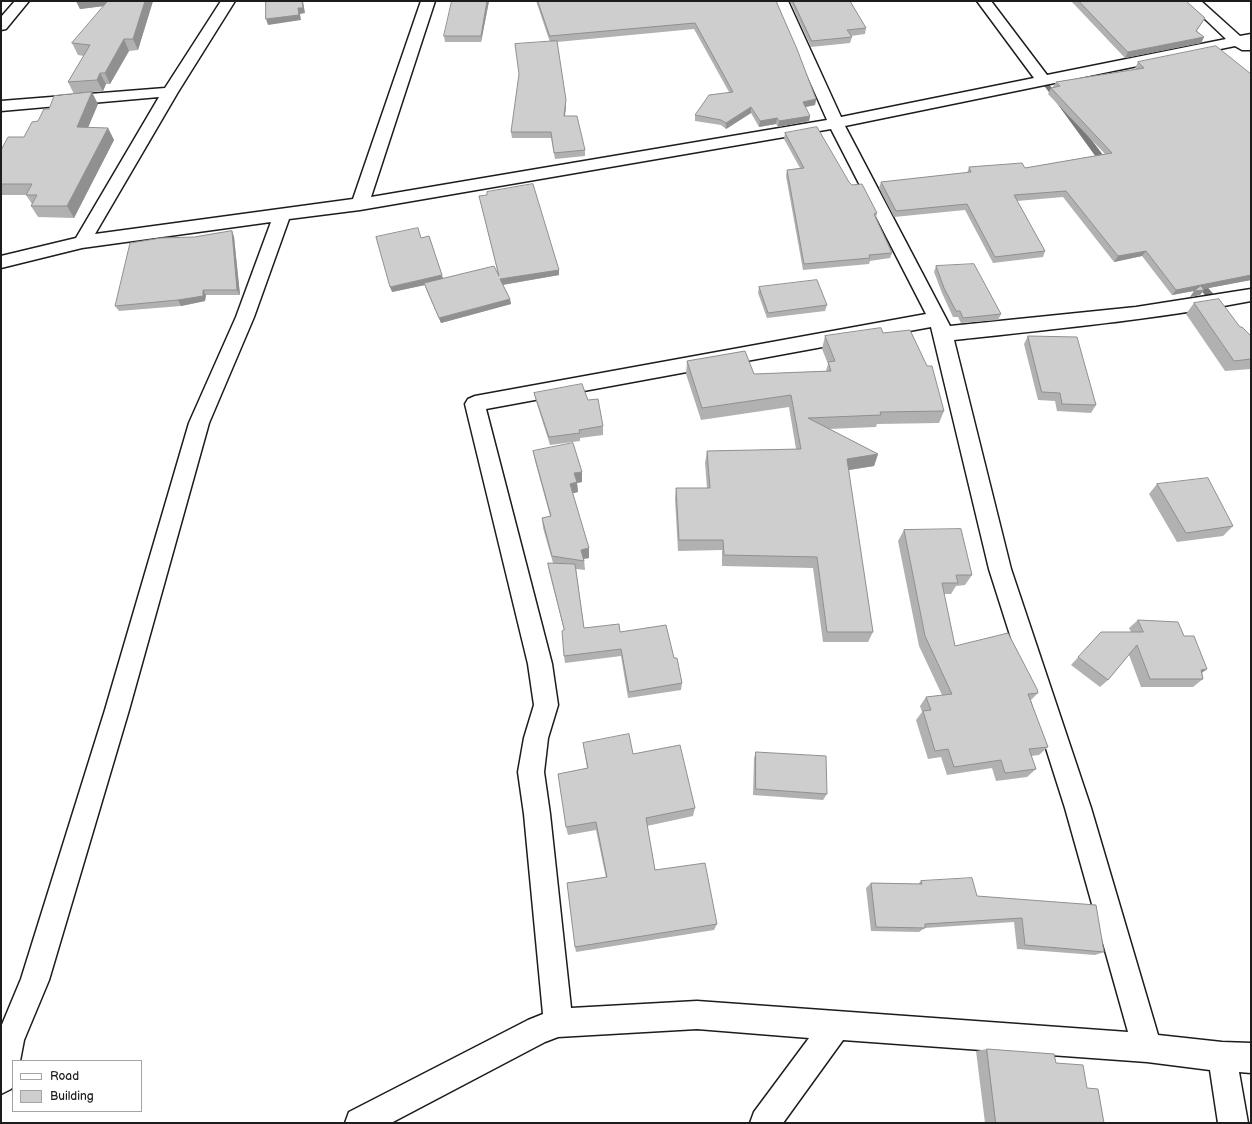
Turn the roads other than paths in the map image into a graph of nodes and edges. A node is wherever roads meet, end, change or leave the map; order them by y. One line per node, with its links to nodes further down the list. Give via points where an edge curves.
1 (22, 1): 7 (street)
2 (228, 1): 10 (street)
3 (428, 1): 13 (street)
4 (781, 1): 12 (street)
5 (984, 1): 9 (street)
6 (1193, 1): 8 (street)
7 (1, 26)
8 (1246, 43): 9 (street)
9 (1042, 80): 12 (street)
10 (170, 92): 11 (street); 15 (street)
11 (1, 106)
12 (836, 123): 13 (street); 18 (street)
13 (360, 204): 14 (street)
14 (282, 214): 15 (street); 24 (street, via 244,317 199,423 112,725 35,980 10,1040)
15 (82, 242): 16 (street)
16 (1, 262)
17 (1251, 295): 18 (street, via 1087,319)
18 (941, 327): 19 (street, via 475,404 540,664 546,705 536,738 531,772); 21 (street, via 1000,569 1078,808)
19 (558, 1023): 20 (street, via 697,1015); 25 (street, via 538,1030)
20 (836, 1025): 21 (street); 26 (street)
21 (1147, 1048): 22 (street)
22 (1222, 1057): 23 (street); 27 (street)
23 (1251, 1058)
24 (1, 1079)
25 (360, 1123)
26 (765, 1123)
27 (1233, 1123)

